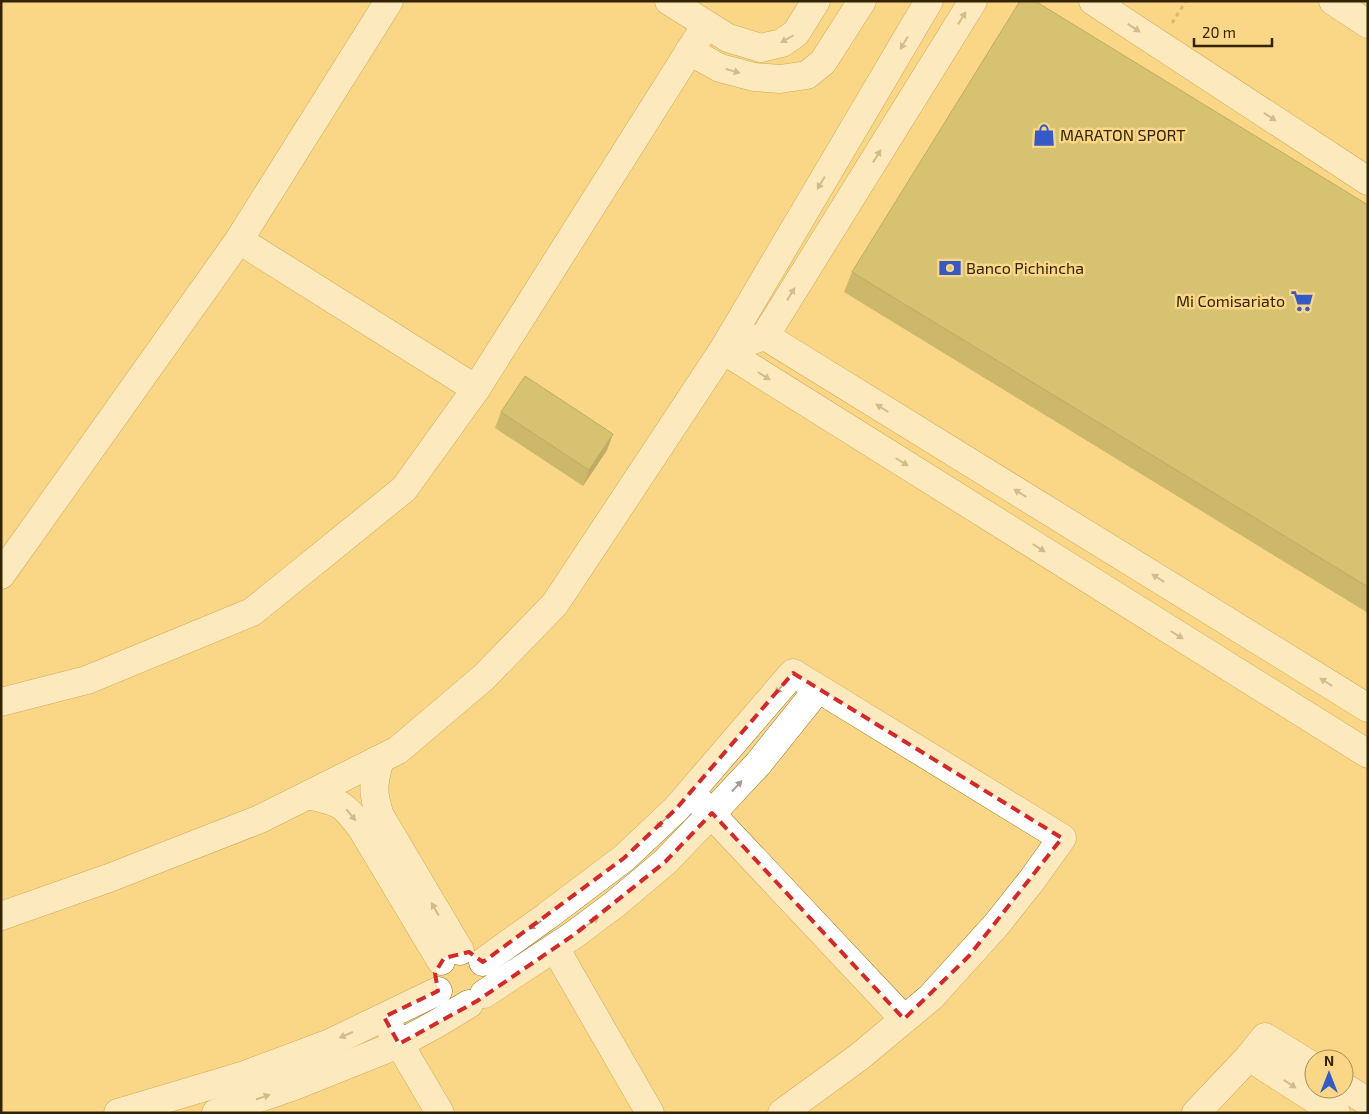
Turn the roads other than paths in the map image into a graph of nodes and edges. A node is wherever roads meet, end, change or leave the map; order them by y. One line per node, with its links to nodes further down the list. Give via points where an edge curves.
1 (389, 1): 13 (street)
2 (669, 1): 10 (street)
3 (816, 1): 10 (street, one-way to 10, via 796,33 782,42 762,48 728,38)
4 (862, 1): 11 (street, one-way to 4, via 720,68 754,77 780,80 807,75 823,62)
5 (929, 1): 15 (street, one-way to 15)
6 (973, 1): 14 (street, one-way to 6)
7 (1093, 1): 12 (street, one-way to 12)
8 (1333, 1): 9 (street)
9 (1368, 24)
10 (706, 25): 11 (street)
11 (689, 51): 16 (street)
12 (1368, 181)
13 (240, 240): 16 (street); 17 (street)
14 (765, 336): 15 (street); 18 (street, one-way to 14)
15 (723, 350): 21 (street, one-way to 21); 24 (street, via 555,604 484,677 398,750)
16 (476, 388): 20 (street, via 404,489 252,612 87,680)
17 (1, 575)
18 (1302, 668): 21 (street); 22 (street, one-way to 18)
19 (818, 688): 25 (street, one-way to 25, via 793,673); 27 (street, one-way to 19, via 758,764); 34 (street, via 1062,838 997,924 931,997)
20 (1, 702)
21 (1285, 703): 23 (street)
22 (1368, 708)
23 (1368, 754)
24 (380, 759): 26 (street); 30 (street, one-way to 24, via 380,816 374,799 374,779)
25 (691, 792): 27 (street); 30 (street, one-way to 30, via 624,858 547,916)
26 (308, 794): 28 (street, via 260,819); 30 (street, one-way to 30, via 339,803 350,812)
27 (712, 814): 29 (street, one-way to 27, via 658,868); 34 (street)
28 (1, 916)
29 (555, 948): 32 (street); 44 (street)
30 (462, 958): 31 (street, via 438,964 435,973); 32 (street, via 488,969 488,986)
31 (438, 991): 32 (street, via 443,998 460,1005); 33 (street)
32 (476, 999): 35 (street)
33 (384, 1017): 35 (street); 40 (street, one-way to 40, via 330,1043)
34 (904, 1020): 45 (street)
35 (399, 1044): 42 (street, one-way to 35); 43 (street)
36 (1257, 1047): 37 (street); 46 (street); 47 (street, one-way to 47)
37 (1304, 1063)
38 (1354, 1093): 39 (street)
39 (1368, 1102)
40 (176, 1105): 41 (street)
41 (118, 1113)
42 (216, 1113)
43 (440, 1113)
44 (650, 1113)
45 (782, 1113)
46 (1196, 1113)
47 (1336, 1113)

